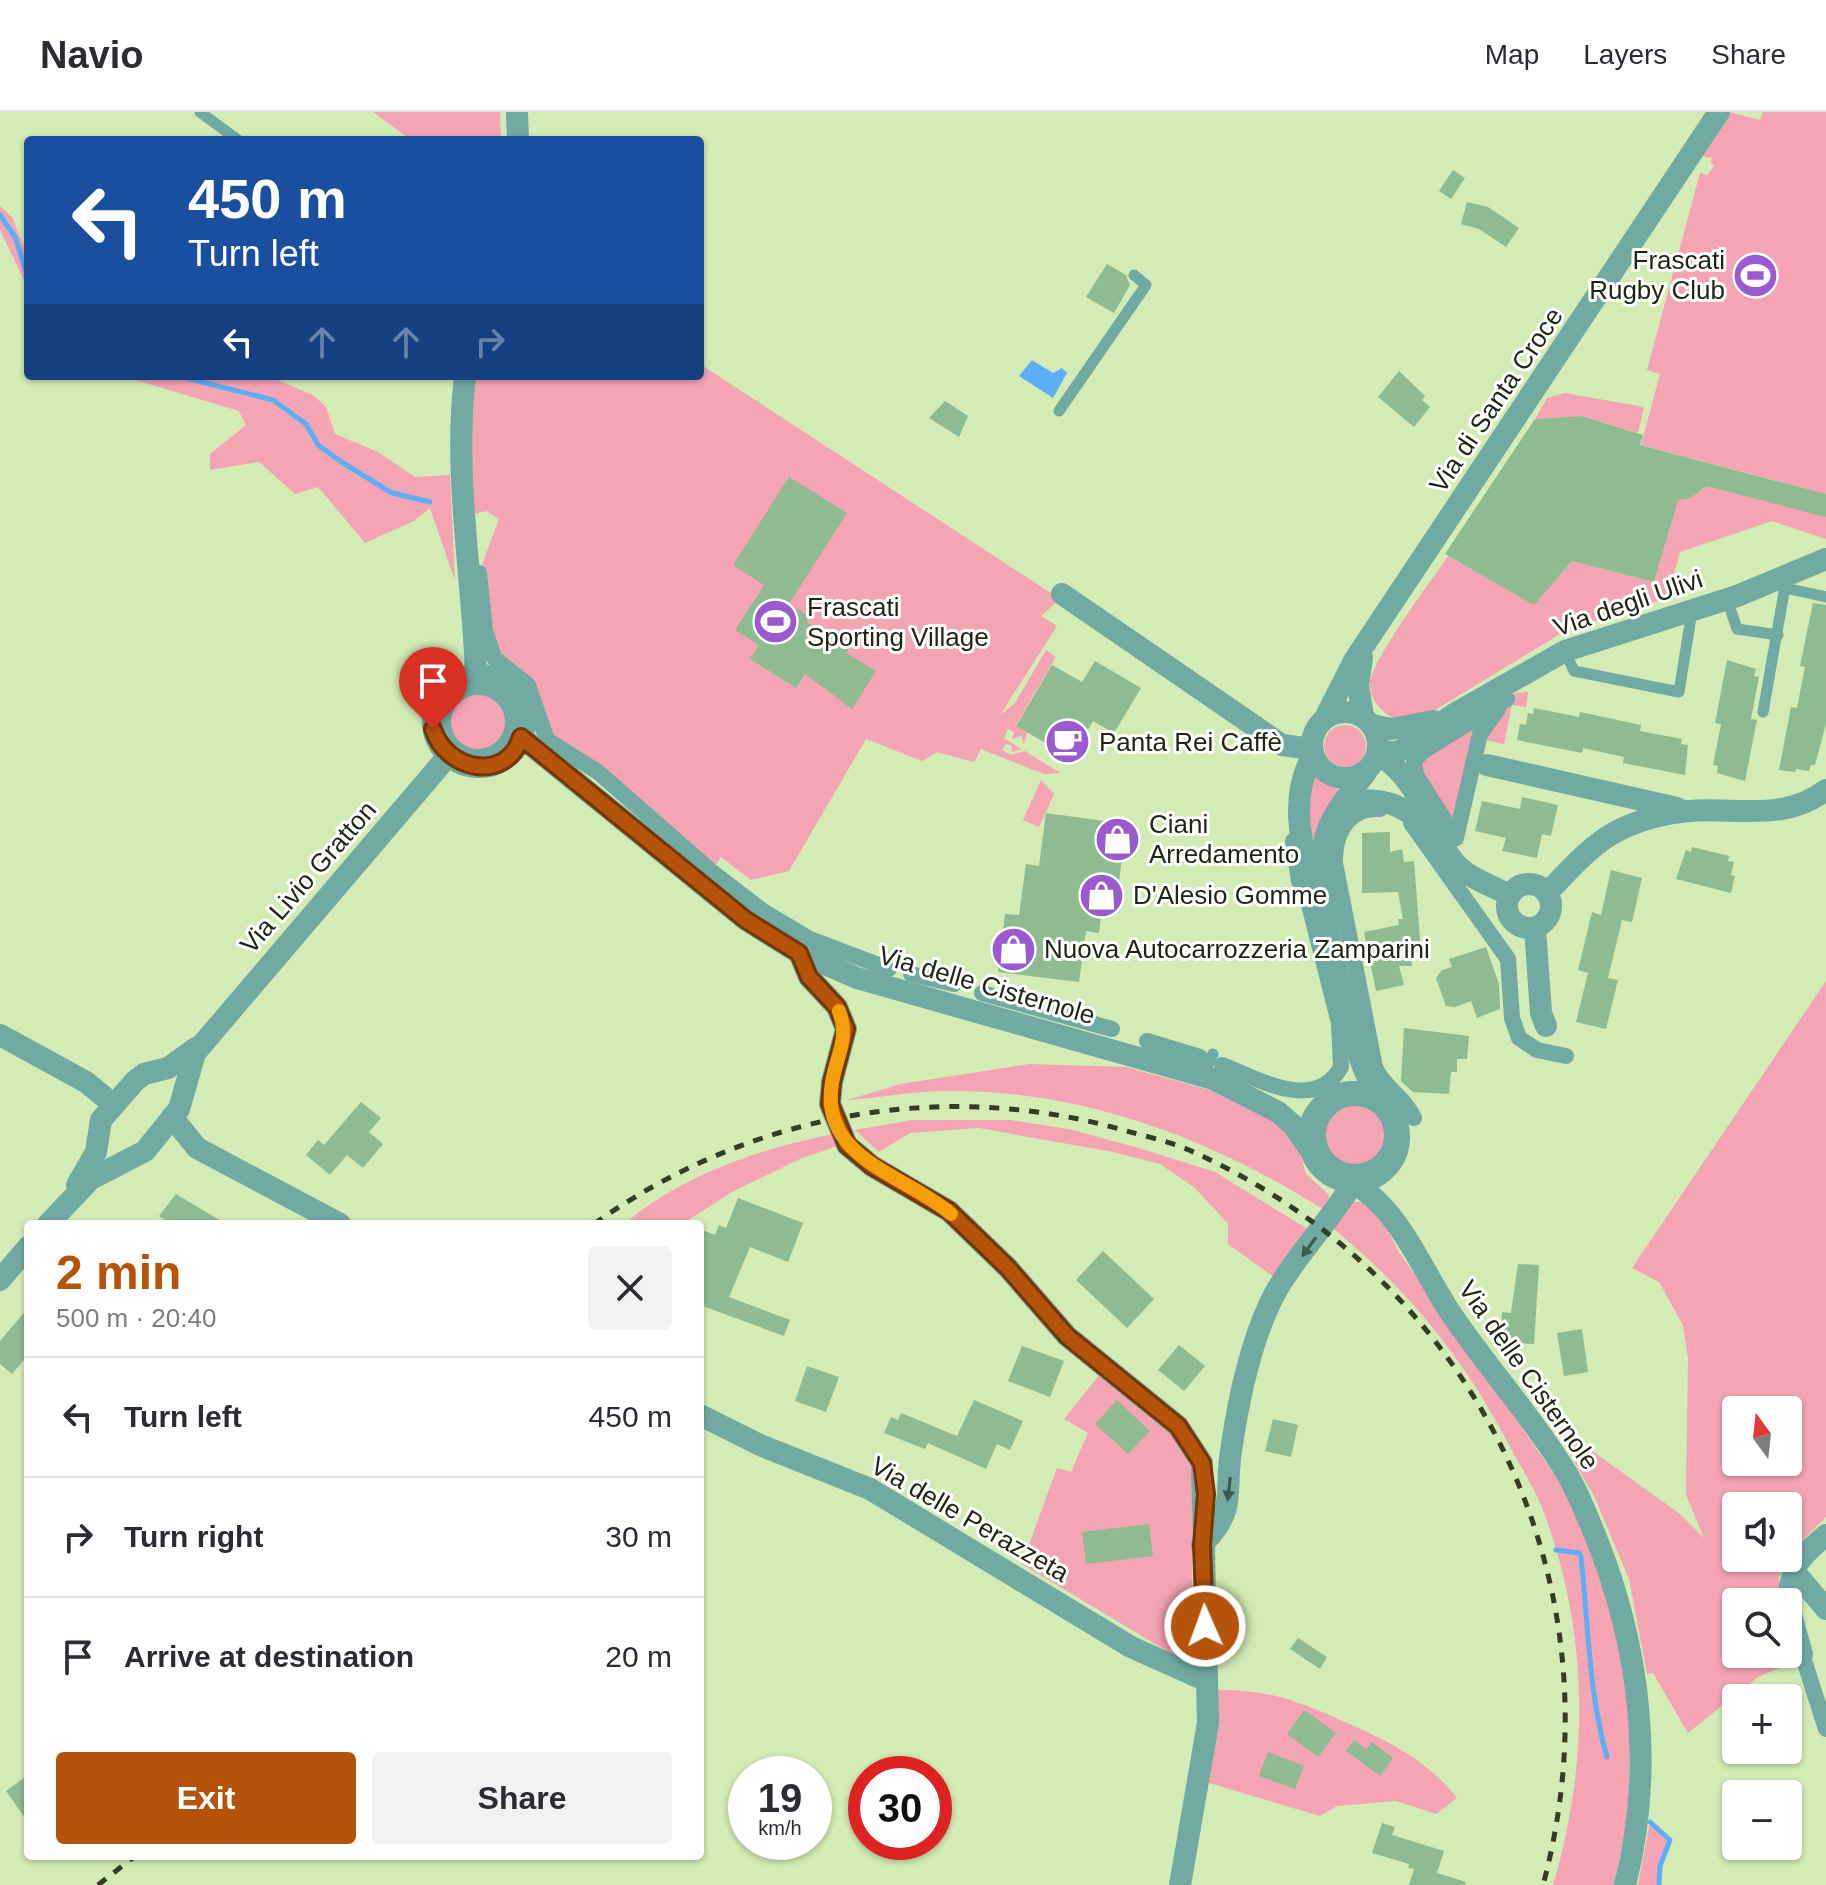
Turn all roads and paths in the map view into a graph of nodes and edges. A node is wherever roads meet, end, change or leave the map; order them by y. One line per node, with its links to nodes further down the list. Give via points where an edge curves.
1 (200, 112): 4 (lane)
2 (517, 112): 5 (street)
3 (1719, 112): 17 (street, Via di Santa Croce)
4 (233, 136)
5 (518, 136)
6 (1134, 275): 8 (lane, via 1146,285)
7 (465, 380): 19 (street, via 460,418 463,519)
8 (1059, 411)
9 (1826, 559): 11 (street, Via degli Ulivi)
10 (479, 573): 40 (street, via 494,658 528,685 547,740 598,772 771,916 810,939)
11 (1786, 582): 13 (lane); 14 (street, Via degli Ulivi); 16 (lane)
12 (1062, 594): 26 (street, via 1282,745)
13 (1826, 597)
14 (1727, 599): 15 (street, Via degli Ulivi); 16 (lane, via 1737,629)
15 (1692, 609): 18 (street, Via degli Ulivi); 18 (lane, via 1679,692 1574,671)
16 (1778, 635): 21 (lane)
17 (1371, 638): 23 (street); 24 (street, via 1359,675)
18 (1565, 651): 22 (street, Via degli Ulivi)
19 (476, 676): 25 (street, via 502,681 519,698 525,718); 27 (street, via 451,684 438,699 433,729)
20 (1507, 699): 20 (street, via 1414,761 1416,775 1456,838 1480,734)
21 (1763, 712)
22 (1454, 714): 24 (street, Via degli Ulivi, via 1422,726 1391,729); 28 (street, Via degli Ulivi, via 1398,752)
23 (1325, 718): 24 (street, via 1350,712); 26 (street, via 1316,728)
24 (1368, 721): 28 (street)
25 (517, 732): 25 (street, via 504,699 487,688 454,696 443,718 448,741 474,757 495,753); 27 (street, via 504,760 483,767); 39 (street, Via delle Cisternole, via 746,920)
26 (1312, 752): 28 (street, via 1318,765 1336,778 1346,779); 38 (street, via 1300,793 1303,850)
27 (448, 756): 48 (street, Via Livio Gratton)
28 (1374, 759): 32 (street); 34 (street, via 1398,766)
29 (1487, 765): 33 (street)
30 (1826, 791): 33 (street, via 1784,809)
31 (1289, 807): 51 (street, via 1299,881 1339,1023 1341,1067 1326,1083 1304,1092)
32 (1338, 809): 34 (street, via 1362,800 1388,802 1420,821); 38 (street, via 1324,842)
33 (1690, 811): 35 (street, via 1626,826 1595,844)
34 (1444, 846): 36 (street, via 1466,872)
35 (1547, 893): 36 (street, via 1532,884); 37 (street, via 1549,918)
36 (1510, 895): 37 (street, via 1511,920)
37 (1535, 928): 44 (street)
38 (1332, 937): 46 (street, Via delle Cisternole)
39 (799, 953): 51 (street, Via delle Cisternole, via 857,978); 72 (street, Via delle Cisternole, via 809,977 837,1007 846,1029 830,1104 847,1145 872,1166 949,1211 1067,1336 1178,1426 1202,1463)
40 (889, 969)
41 (911, 974): 42 (street)
42 (954, 984)
43 (982, 993): 45 (street)
44 (1546, 1026)
45 (1112, 1029)
46 (1353, 1032): 54 (street, via 1350,1067); 56 (street, Via delle Cisternole, via 1364,1069)
47 (0, 1035): 55 (street, via 86,1082)
48 (209, 1036): 52 (street, Via Livio Gratton, via 182,1061); 57 (street, Via Livio Gratton, via 195,1053)
49 (1147, 1041): 51 (street)
50 (1566, 1056): 58 (street, via 1537,1050 1519,1038 1512,1018 1508,959 1413,824 1388,810 1358,814 1338,835 1335,863 1375,1067 1404,1098)
51 (1209, 1063): 53 (street, Via delle Cisternole)
52 (144, 1074): 55 (street, Via Livio Gratton); 57 (street, via 170,1082 177,1092)
53 (1253, 1096): 54 (street, Via delle Cisternole, via 1295,1106); 62 (street, Via delle Cisternole, via 1293,1125)
54 (1330, 1099): 56 (street, Via delle Cisternole, via 1366,1093); 62 (street, via 1311,1121)
55 (113, 1106): 59 (street, via 106,1142 114,1150 128,1154); 64 (street, Via Livio Gratton)
56 (1389, 1109): 60 (street, Via delle Cisternole, via 1400,1140)
57 (176, 1113): 59 (street, Via Livio Gratton); 61 (street)
58 (1414, 1118)
59 (151, 1143): 61 (street); 64 (street, Via Livio Gratton)
60 (1394, 1145): 60 (street, via 1385,1114 1365,1100 1341,1102 1322,1118 1318,1130 1323,1154 1351,1172 1373,1167); 63 (street, via 1380,1175); 67 (street, Via delle Cisternole, via 1389,1184)
61 (197, 1148): 66 (street)
62 (1309, 1148): 63 (street, Via delle Cisternole, via 1332,1178)
63 (1353, 1183): 67 (street, Via delle Cisternole, via 1380,1204); 72 (street, one-way to 72, via 1271,1301 1252,1352 1222,1525)
64 (71, 1197): 65 (street, Via Livio Gratton)
65 (51, 1220)
66 (332, 1220)
67 (1399, 1232): 80 (street, Via delle Cisternole, via 1450,1312 1562,1465 1615,1587 1638,1697 1641,1788)
68 (24, 1252): 69 (street)
69 (0, 1280)
70 (704, 1417): 77 (street, Via delle Perazzeta, via 870,1489 1131,1647)
71 (1826, 1535): 73 (street)
72 (1202, 1545): 77 (street, Via delle Cisternole)
73 (1802, 1555)
74 (1795, 1572): 75 (street)
75 (1826, 1609)
76 (1802, 1654): 78 (street)
77 (1207, 1681): 79 (street, Via delle Cisternole, via 1202,1775)
78 (1826, 1729)
79 (1180, 1885)
80 (1625, 1885)

